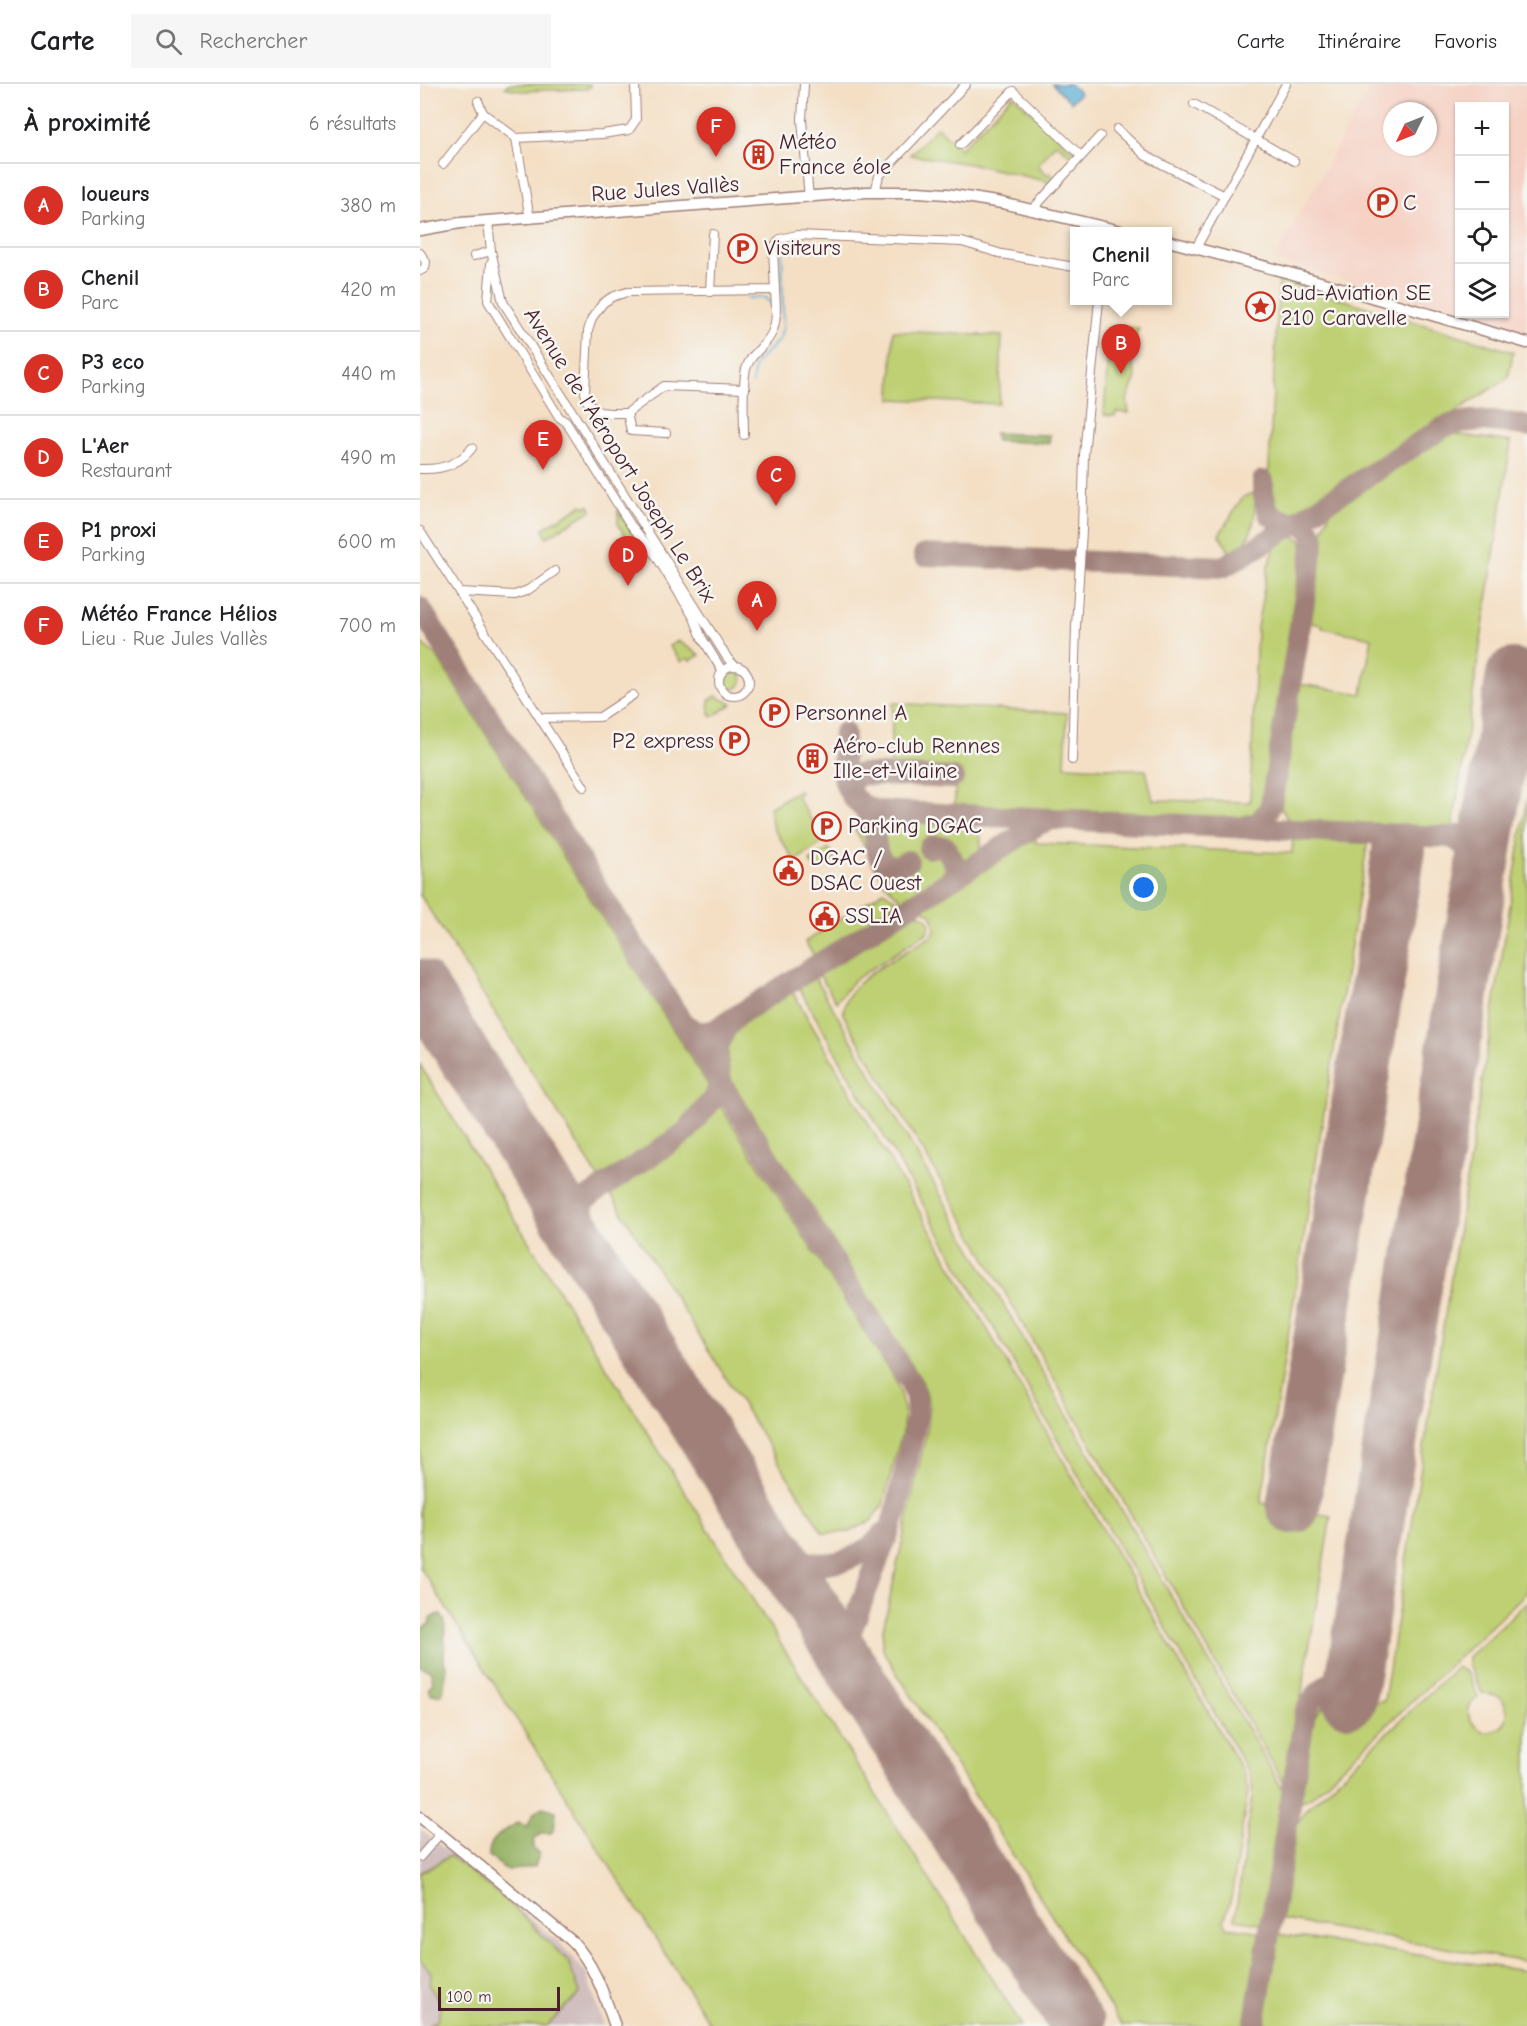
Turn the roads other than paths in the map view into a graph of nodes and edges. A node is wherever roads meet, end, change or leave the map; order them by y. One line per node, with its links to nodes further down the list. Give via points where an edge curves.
1 (635, 84): 10 (street, via 636,120 629,130)
2 (804, 84): 18 (street, via 802,120)
3 (966, 84): 16 (street, via 879,176)
4 (1286, 84): 11 (street)
5 (478, 100): 7 (street)
6 (1194, 104): 11 (street)
7 (483, 113): 10 (street); 15 (street)
8 (1117, 129): 17 (street, via 1146,156)
9 (1100, 136): 13 (street)
10 (516, 138): 20 (street)
11 (1256, 140): 14 (street); 17 (street)
12 (960, 145): 13 (street, via 1013,91)
13 (1081, 156): 19 (street)
14 (1294, 161)
15 (443, 164)
16 (875, 192): 18 (street, Rue Jules Vallès); 19 (street, Rue Jules Vallès, via 947,194)
17 (1224, 196): 26 (street)
18 (809, 198): 20 (street, Rue Jules Vallès)
19 (1032, 210): 22 (street, Rue Jules Vallès)
20 (530, 219): 21 (street, Rue Jules Vallès)
21 (488, 221): 23 (street, Rue Jules Vallès); 27 (street, Avenue de l'Aéroport Joseph Le Brix)
22 (1107, 227)
23 (420, 230)
24 (713, 234): 35 (street)
25 (1172, 242): 26 (street)
26 (1196, 248): 37 (street)
27 (491, 251): 29 (street); 32 (street, Avenue de l'Aéroport Joseph Le Brix); 33 (street, Avenue de l'Aéroport Joseph Le Brix)
28 (420, 253): 31 (street, via 430,262)
29 (474, 255)
30 (1070, 266): 34 (street, via 962,242 798,235 780,239 773,249)
31 (420, 271)
32 (489, 290): 33 (street, Avenue de l'Aéroport Joseph Le Brix); 48 (street, Avenue de l'Aéroport Joseph Le Brix, via 488,301 509,337 630,524 656,556)
33 (500, 290): 47 (street, Avenue de l'Aéroport Joseph Le Brix, via 503,302 537,358)
34 (776, 290): 35 (street); 38 (street, via 774,330 750,359)
35 (710, 292): 39 (street, via 627,292 603,303 592,318 588,331 587,401 600,412)
36 (1098, 305): 51 (street, via 1084,455)
37 (1527, 343)
38 (745, 389): 39 (street, via 664,386); 41 (street)
39 (627, 413): 40 (street, via 630,431)
40 (666, 433)
41 (744, 435)
42 (472, 448): 43 (street, via 444,468)
43 (420, 469)
44 (420, 531): 46 (street)
45 (555, 571): 46 (street, via 515,595)
46 (460, 592): 50 (street)
47 (735, 666): 48 (street); 48 (street, Avenue de l'Aéroport Joseph Le Brix, via 745,670 748,677 748,687 740,694 723,690)
48 (723, 672)
49 (633, 695): 50 (street, via 600,717)
50 (540, 718): 52 (street)
51 (1072, 760)
52 (584, 787)
53 (420, 1817): 54 (street)
54 (440, 1834): 55 (street); 56 (street, via 582,1952 598,1979)
55 (420, 1857)
56 (615, 2026)

